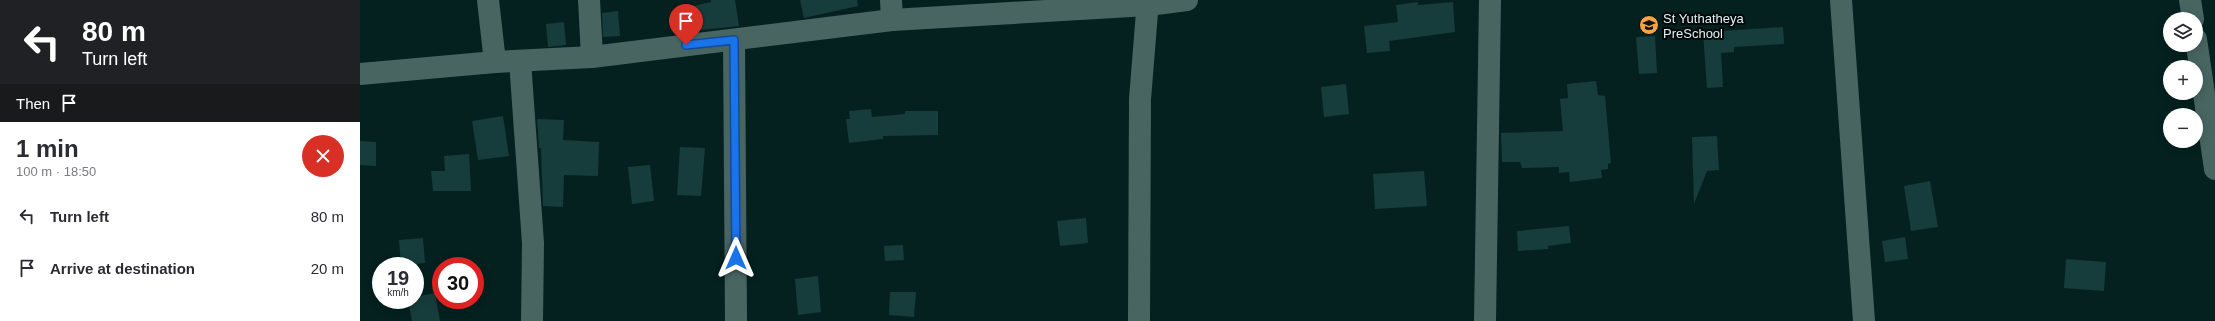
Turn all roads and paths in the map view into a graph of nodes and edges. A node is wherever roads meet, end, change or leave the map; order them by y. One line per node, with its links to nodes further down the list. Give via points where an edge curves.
1 (488, 0): 14 (street)
2 (589, 0): 12 (street)
3 (1187, 0): 7 (street)
4 (1490, 0): 20 (street)
5 (1841, 0): 21 (street)
6 (2190, 0): 9 (street)
7 (1148, 3): 8 (street); 19 (street, via 1140,99)
8 (892, 10): 10 (street)
9 (2192, 12)
10 (734, 40): 12 (street); 18 (street)
11 (2198, 52): 16 (street)
12 (592, 57): 13 (street)
13 (520, 60): 14 (street); 17 (street, via 533,242)
14 (495, 62): 15 (street)
15 (360, 74)
16 (2215, 169)
17 (532, 321)
18 (736, 321)
19 (1139, 321)
20 (1484, 321)
21 (1864, 321)

